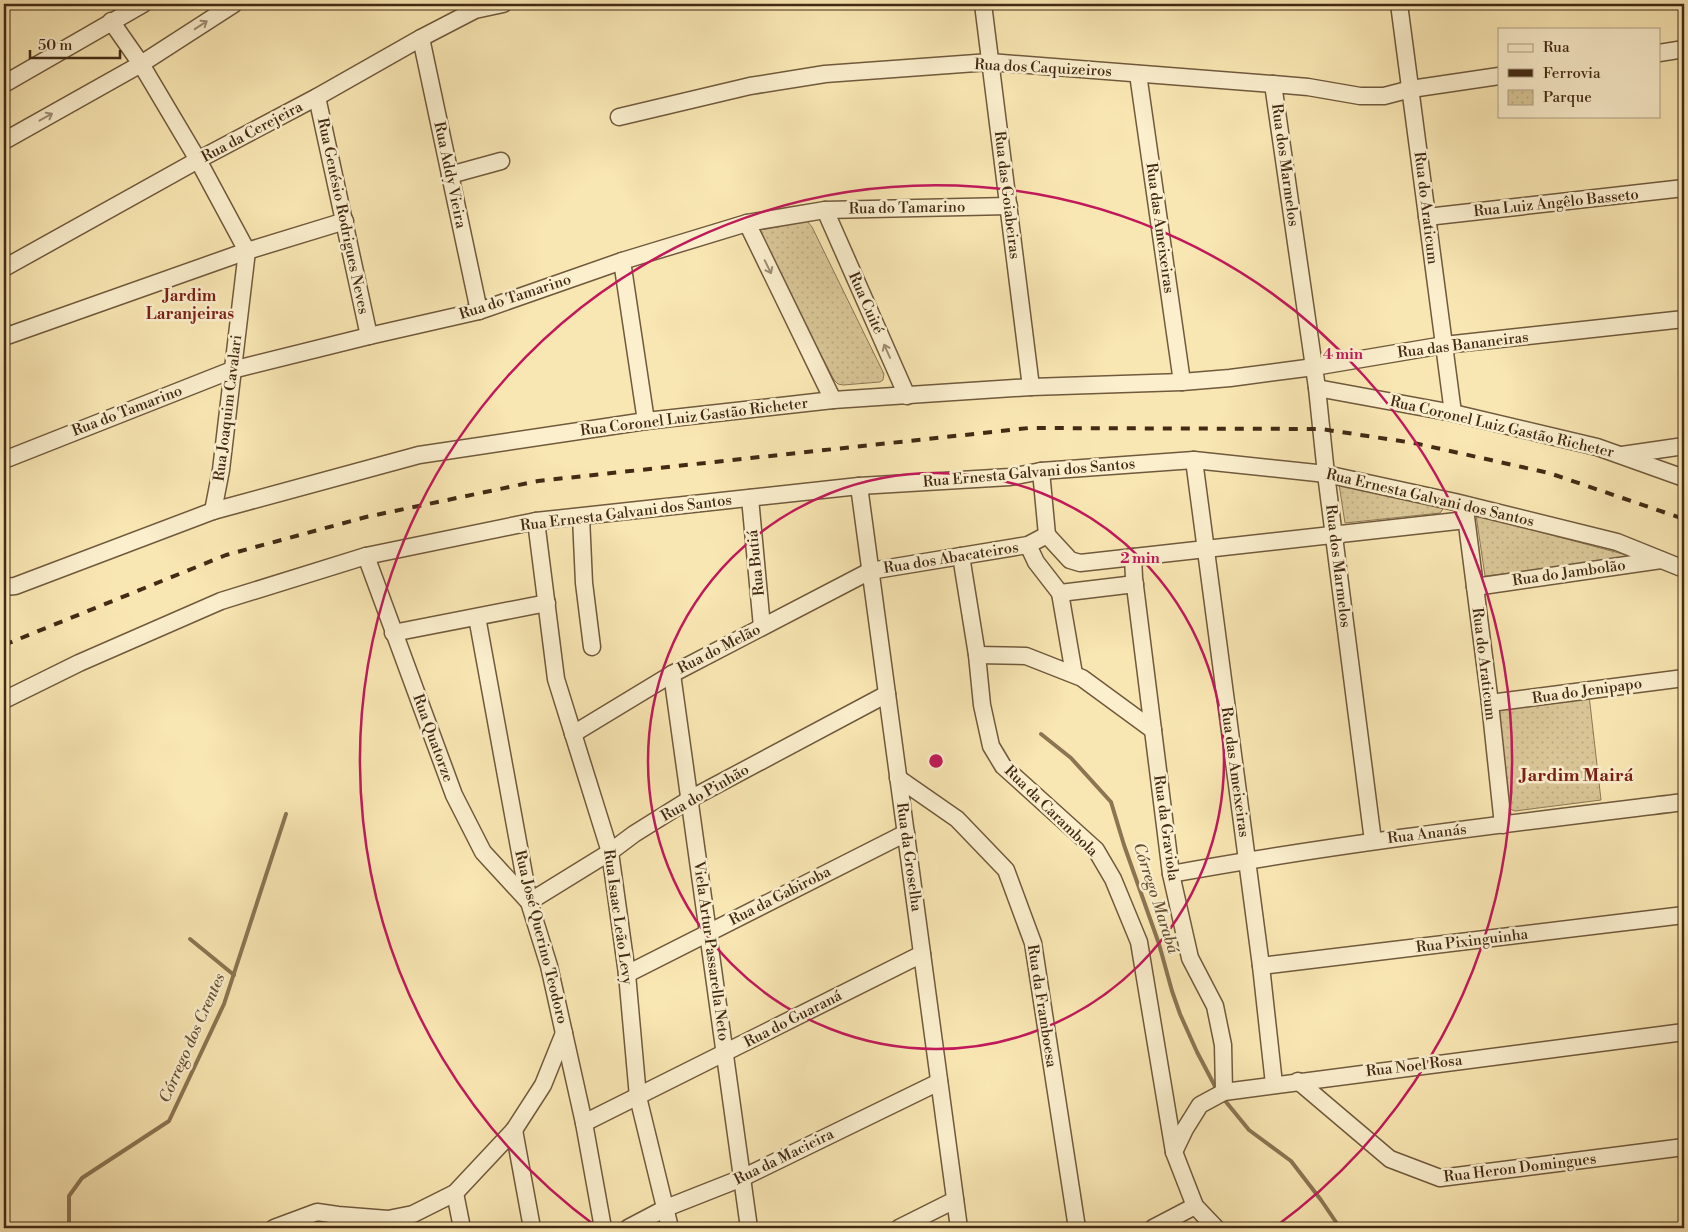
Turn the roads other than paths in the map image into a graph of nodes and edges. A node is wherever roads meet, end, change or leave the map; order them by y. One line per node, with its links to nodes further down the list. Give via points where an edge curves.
1 (143, 4): 6 (street)
2 (234, 4): 11 (street, one-way to 2)
3 (503, 4): 7 (street, Rua da Cerejeira, via 475,10)
4 (983, 4): 10 (street, Rua das Goiabeiras)
5 (1399, 4): 16 (street, Rua do Araticum)
6 (111, 21): 11 (street); 14 (street)
7 (421, 38): 17 (street, Rua da Cerejeira); 22 (street, Rua Addy Vieira)
8 (1684, 49): 9 (street)
9 (1660, 53)
10 (990, 62): 12 (street, Rua dos Caquizeiros); 18 (street, Rua dos Caquizeiros, via 825,74 750,86); 24 (street, Rua das Goiabeiras)
11 (140, 64): 19 (street, one-way to 11); 20 (street)
12 (1138, 74): 15 (street, Rua dos Caquizeiros); 39 (street, Rua das Ameixeiras)
13 (1498, 76): 16 (street, Rua dos Caquizeiros)
14 (4, 84)
15 (1274, 84): 16 (street, Rua dos Caquizeiros, via 1360,96 1384,96); 37 (street, Rua dos Marmelos)
16 (1411, 89): 26 (street, Rua do Araticum)
17 (317, 97): 20 (street, Rua da Cerejeira); 27 (street, Rua Genésio Rodrigues Neves)
18 (618, 117)
19 (4, 141)
20 (198, 160): 29 (street); 31 (street, Rua da Cerejeira)
21 (501, 161): 22 (street)
22 (450, 175): 32 (street, Rua Addy Vieira)
23 (1684, 188): 26 (street, Rua Luiz Angêlo Basseto)
24 (1009, 206): 25 (street, Rua do Tamarino); 40 (street, Rua das Goiabeiras)
25 (825, 210): 28 (street, Rua do Tamarino); 42 (street, Rua Cuité, one-way to 25)
26 (1427, 217): 36 (street, Rua do Araticum)
27 (345, 221): 29 (street); 35 (street, Rua Genésio Rodrigues Neves)
28 (747, 223): 30 (street, Rua do Tamarino); 43 (street, one-way to 43)
29 (247, 251): 34 (street); 38 (street, Rua Joaquim Cavalari)
30 (622, 261): 32 (street, Rua do Tamarino); 45 (street)
31 (4, 268)
32 (479, 311): 35 (street, Rua do Tamarino)
33 (1684, 319): 36 (street, Rua das Bananeiras)
34 (4, 336)
35 (369, 336): 38 (street, Rua do Tamarino)
36 (1444, 346): 37 (street, Rua das Bananeiras); 44 (street, Rua do Araticum)
37 (1314, 367): 39 (street, Rua das Bananeiras); 41 (street, Rua dos Marmelos)
38 (232, 370): 48 (street, Rua do Tamarino); 55 (street, Rua Joaquim Cavalari)
39 (1182, 382): 40 (street, Rua Coronel Luiz Gastão Richeter)
40 (1031, 387): 42 (street, Rua Coronel Luiz Gastão Richeter)
41 (1317, 388): 44 (street, Rua Coronel Luiz Gastão Richeter); 51 (street, Rua dos Marmelos)
42 (907, 396): 43 (street, Rua Coronel Luiz Gastão Richeter)
43 (833, 400): 45 (street, Rua Coronel Luiz Gastão Richeter)
44 (1453, 413): 47 (street, Rua Coronel Luiz Gastão Richeter)
45 (646, 421): 55 (street, Rua Coronel Luiz Gastão Richeter, via 419,455)
46 (1684, 446): 47 (street)
47 (1619, 455): 52 (street, Rua Coronel Luiz Gastão Richeter)
48 (4, 460)
49 (1194, 460): 50 (street, Rua Ernesta Galvani dos Santos); 51 (street, Rua Ernesta Galvani dos Santos); 62 (street, Rua das Ameixeiras)
50 (1041, 471): 53 (street, Rua Ernesta Galvani dos Santos, via 1010,477); 60 (street)
51 (1326, 474): 56 (street, Rua Ernesta Galvani dos Santos); 59 (street, Rua dos Marmelos)
52 (1684, 478)
53 (859, 486): 54 (street, Rua Ernesta Galvani dos Santos); 68 (street, Rua da Groselha)
54 (750, 498): 57 (street, Rua Ernesta Galvani dos Santos); 75 (street, Rua Butiá)
55 (213, 511): 71 (street, Rua Coronel Luiz Gastão Richeter, via 15,586)
56 (1465, 512): 59 (street); 66 (street, Rua Ernesta Galvani dos Santos, via 1617,542); 70 (street, Rua do Araticum)
57 (581, 517): 58 (street, Rua Ernesta Galvani dos Santos); 77 (street)
58 (536, 521): 63 (street, Rua Ernesta Galvani dos Santos); 73 (street, Rua Isaac Leão Levy)
59 (1334, 535): 62 (street); 92 (street, Rua dos Marmelos)
60 (1048, 536): 61 (street, Rua dos Abacateiros); 65 (street, via 1070,560 1080,563)
61 (1028, 545): 64 (street, Rua dos Abacateiros); 72 (street, via 1036,562)
62 (1205, 550): 65 (street); 94 (street, Rua das Ameixeiras)
63 (366, 556): 76 (street, Rua Quatorze); 83 (street, Rua Ernesta Galvani dos Santos, via 220,601)
64 (961, 556): 68 (street, Rua dos Abacateiros); 78 (street, Rua da Carambola)
65 (1133, 557): 69 (street, Rua da Graviola)
66 (1663, 560): 67 (street, Rua Ernesta Galvani dos Santos); 70 (street, Rua do Jambolão)
67 (1684, 569)
68 (870, 571): 75 (street, Rua do Melão); 82 (street, Rua da Groselha)
69 (1135, 584): 72 (street); 85 (street, Rua da Graviola)
70 (1475, 586): 84 (street, Rua do Araticum)
71 (4, 587)
72 (1060, 593): 80 (street)
73 (547, 603): 74 (street); 86 (street, Rua Isaac Leão Levy, via 556,679)
74 (477, 617): 76 (street); 96 (street, Rua José Querino Teodoro)
75 (762, 627): 79 (street, Rua do Melão)
76 (394, 634): 96 (street, Rua Quatorze, via 454,795 483,852)
77 (592, 647)
78 (977, 655): 80 (street, via 1026,656); 113 (street, Rua da Carambola, via 982,705 992,746 1003,766 1096,850 1113,879 1139,942)
79 (672, 674): 86 (street, Rua do Melão); 88 (street, Viela Artur Passarella Neto)
80 (1074, 674): 85 (street)
81 (1684, 678): 84 (street, Rua do Jenipapo)
82 (887, 694): 87 (street, Rua da Groselha); 88 (street, Rua do Pinhão)
83 (4, 700)
84 (1490, 704): 90 (street, Rua do Araticum)
85 (1153, 730): 95 (street, Rua da Graviola)
86 (573, 734): 93 (street, Rua Isaac Leão Levy)
87 (898, 778): 91 (street, Rua da Groselha); 130 (street, Rua da Framboesa, via 957,818 1006,870 1033,943)
88 (690, 799): 93 (street, Rua do Pinhão); 98 (street, Viela Artur Passarella Neto)
89 (1684, 802): 90 (street, Rua Ananás)
90 (1503, 825): 92 (street, Rua Ananás)
91 (906, 833): 98 (street, Rua da Gabiroba); 99 (street, Rua da Groselha)
92 (1373, 840): 94 (street, Rua Ananás)
93 (610, 852): 96 (street, Rua do Pinhão); 101 (street, Rua Isaac Leão Levy)
94 (1247, 860): 95 (street, Rua Ananás); 100 (street, Rua das Ameixeiras)
95 (1172, 874): 108 (street, Rua da Graviola, via 1190,958 1215,1006 1223,1045)
96 (529, 902): 103 (street, Rua José Querino Teodoro, via 549,966)
97 (1684, 915): 100 (street, Rua Pixinguinha)
98 (708, 932): 101 (street, Rua da Gabiroba); 104 (street, Viela Artur Passarella Neto)
99 (922, 954): 104 (street, Rua do Guaraná); 106 (street, Rua da Groselha)
100 (1260, 966): 107 (street, Rua das Ameixeiras)
101 (627, 974): 109 (street, Rua Isaac Leão Levy)
102 (1684, 1032): 105 (street, Rua Noel Rosa)
103 (564, 1033): 110 (street, Rua José Querino Teodoro); 111 (street, via 543,1085)
104 (725, 1054): 109 (street, Rua do Guaraná); 114 (street, Viela Artur Passarella Neto)
105 (1298, 1081): 107 (street, Rua Noel Rosa); 112 (street, Rua Heron Domingues, via 1390,1159 1440,1178)
106 (940, 1082): 114 (street, Rua da Macieira); 116 (street, Rua da Groselha)
107 (1274, 1084): 108 (street, Rua Noel Rosa)
108 (1224, 1092): 113 (street, Rua Noel Rosa, via 1200,1105)
109 (638, 1097): 110 (street, Rua do Guaraná); 118 (street, Rua Isaac Leão Levy)
110 (584, 1123): 124 (street, Rua José Querino Teodoro)
111 (514, 1130): 115 (street); 123 (street)
112 (1684, 1148)
113 (1174, 1152): 117 (street, Rua da Carambola)
114 (742, 1178): 118 (street, Rua da Macieira); 127 (street, Viela Artur Passarella Neto)
115 (455, 1193): 120 (street); 122 (street)
116 (956, 1200): 128 (street); 129 (street, Rua da Groselha)
117 (1195, 1206): 131 (street); 132 (street, Rua da Carambola)
118 (666, 1208): 125 (street, Rua da Macieira); 126 (street, Rua Isaac Leão Levy)
119 (340, 1222): 120 (street); 121 (street, via 317,1212)
120 (389, 1223)
121 (274, 1228)
122 (462, 1228)
123 (532, 1228)
124 (603, 1228)
125 (628, 1228)
126 (670, 1228)
127 (749, 1228)
128 (899, 1228)
129 (959, 1228)
130 (1077, 1228)
131 (1153, 1228)
132 (1216, 1228)

